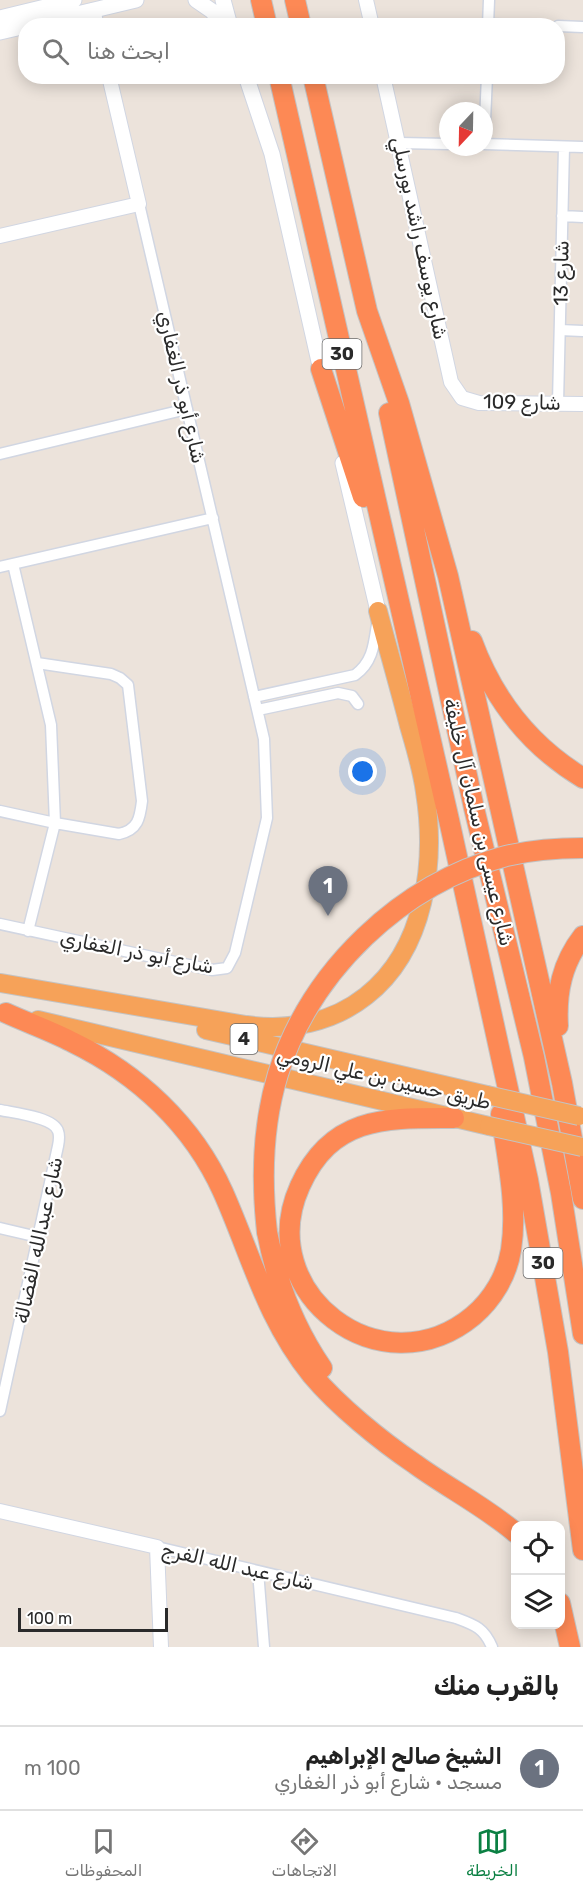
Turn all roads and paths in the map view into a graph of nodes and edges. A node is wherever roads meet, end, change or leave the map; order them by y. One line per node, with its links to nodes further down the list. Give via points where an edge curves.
1 (74, 0): 10 (main road)
2 (136, 0): 9 (main road)
3 (196, 0): 13 (main road)
4 (222, 0): 14 (main road)
5 (261, 0): 15 (highway)
6 (295, 0): 16 (highway)
7 (366, 0): 17 (street)
8 (489, 0): 18 (street)
9 (93, 10): 11 (main road); 12 (street)
10 (0, 18)
11 (60, 18)
12 (95, 18)
13 (218, 18)
14 (228, 18)
15 (265, 18)
16 (299, 18)
17 (370, 18)
18 (488, 18)
19 (565, 26): 20 (street)
20 (583, 27)
21 (18, 28): 22 (main road)
22 (0, 32)
23 (111, 84): 35 (street, شارع أبو ذر الغفاري)
24 (249, 84): 42 (main road, via 272,154)
25 (281, 84): 53 (highway, 30)
26 (315, 84): 39 (highway, 30)
27 (385, 84): 30 (street, شارع يوسف راشد بورسلي)
28 (487, 84): 29 (street)
29 (486, 102)
30 (399, 143): 31 (street); 43 (street, شارع يوسف راشد بورسلي, via 451,382)
31 (439, 144)
32 (493, 144): 33 (street)
33 (564, 147): 34 (street); 36 (street, شارع 13)
34 (583, 147)
35 (139, 204): 38 (street); 46 (street, شارع أبو ذر الغفاري)
36 (562, 216): 37 (street, شارع 13); 40 (street, شارع 13)
37 (583, 217)
38 (0, 236)
39 (367, 311): 51 (highway, via 399,403); 76 (highway, شارع عيسى بن سلمان آل خليفة / 30, via 474,808 534,1057)
40 (560, 330): 41 (street, شارع 13); 44 (street, شارع 13)
41 (583, 331)
42 (321, 369): 52 (main road); 53 (highway)
43 (462, 398): 44 (street, شارع 109, via 480,403)
44 (558, 403): 45 (street, شارع 109)
45 (583, 404)
46 (187, 409): 47 (street); 48 (street, شارع أبو ذر الغفاري)
47 (0, 454)
48 (213, 518): 49 (street); 56 (street, شارع أبو ذر الغفاري)
49 (13, 564): 50 (street); 54 (street)
50 (0, 567)
51 (448, 576): 58 (highway, via 478,659 504,705 540,747); 68 (highway)
52 (378, 611): 55 (street, via 373,649 364,669); 66 (highway, via 423,777 428,824 424,890 417,925 402,958 383,981 338,1013 312,1023 274,1028)
53 (405, 631): 65 (highway, شارع عيسى بن سلمان آل خليفة / 30)
54 (37, 663): 60 (street, via 51,725); 60 (street, via 111,674 128,685 142,801 136,826 128,832 119,834)
55 (334, 681): 56 (street); 57 (street, via 347,688 357,702 338,693)
56 (254, 697): 57 (street, شارع أبو ذر الغفاري)
57 (258, 710): 63 (street, شارع أبو ذر الغفاري, via 264,739 267,818 235,952 227,968 212,970)
58 (583, 778)
59 (0, 811): 60 (street)
60 (55, 823): 63 (street)
61 (583, 848): 78 (highway, bridge, via 525,852 456,874 420,894 359,942 336,967 294,1034 273,1095 266,1132 263,1169 267,1232 281,1284 305,1341)
62 (0, 924): 63 (street, شارع أبو ذر الغفاري)
63 (28, 931)
64 (583, 936): 68 (highway, via 562,973 558,998)
65 (483, 980): 71 (highway, via 513,1208 507,1266 487,1302 468,1321 445,1334 406,1344 368,1338 328,1315 298,1273 291,1250 290,1226 297,1193 317,1158 349,1130 371,1122); 82 (highway, شارع عيسى بن سلمان آل خليفة / 30, via 536,1222 558,1352)
66 (1, 982): 70 (highway, طريق حسين بن علي الرومي / 4, bridge)
67 (3, 1012): 71 (highway, طريق حسين بن علي الرومي / 4); 78 (highway, via 73,1042 109,1063 138,1083 184,1128 223,1192 258,1283 282,1332 313,1375)
68 (562, 1083): 73 (highway)
69 (0, 1110): 75 (street, شارع عبدالله الفضالة, via 45,1120 59,1133)
70 (581, 1117)
71 (454, 1118): 72 (highway, طريق حسين بن علي الرومي / 4, bridge)
72 (583, 1147)
73 (582, 1191)
74 (0, 1228): 75 (street)
75 (38, 1237): 77 (street, شارع عبدالله الفضالة)
76 (583, 1334)
77 (0, 1411)
78 (368, 1427): 80 (highway)
79 (0, 1511): 81 (street, شارع عبد الله الفرج)
80 (511, 1529)
81 (157, 1547): 83 (street, شارع عبد الله الفرج); 85 (street)
82 (583, 1550)
83 (258, 1570): 86 (street); 87 (street, شارع عبد الله الفرج, via 456,1618 476,1625 487,1634)
84 (565, 1623): 88 (highway)
85 (161, 1647)
86 (264, 1647)
87 (492, 1647)
88 (570, 1647)

